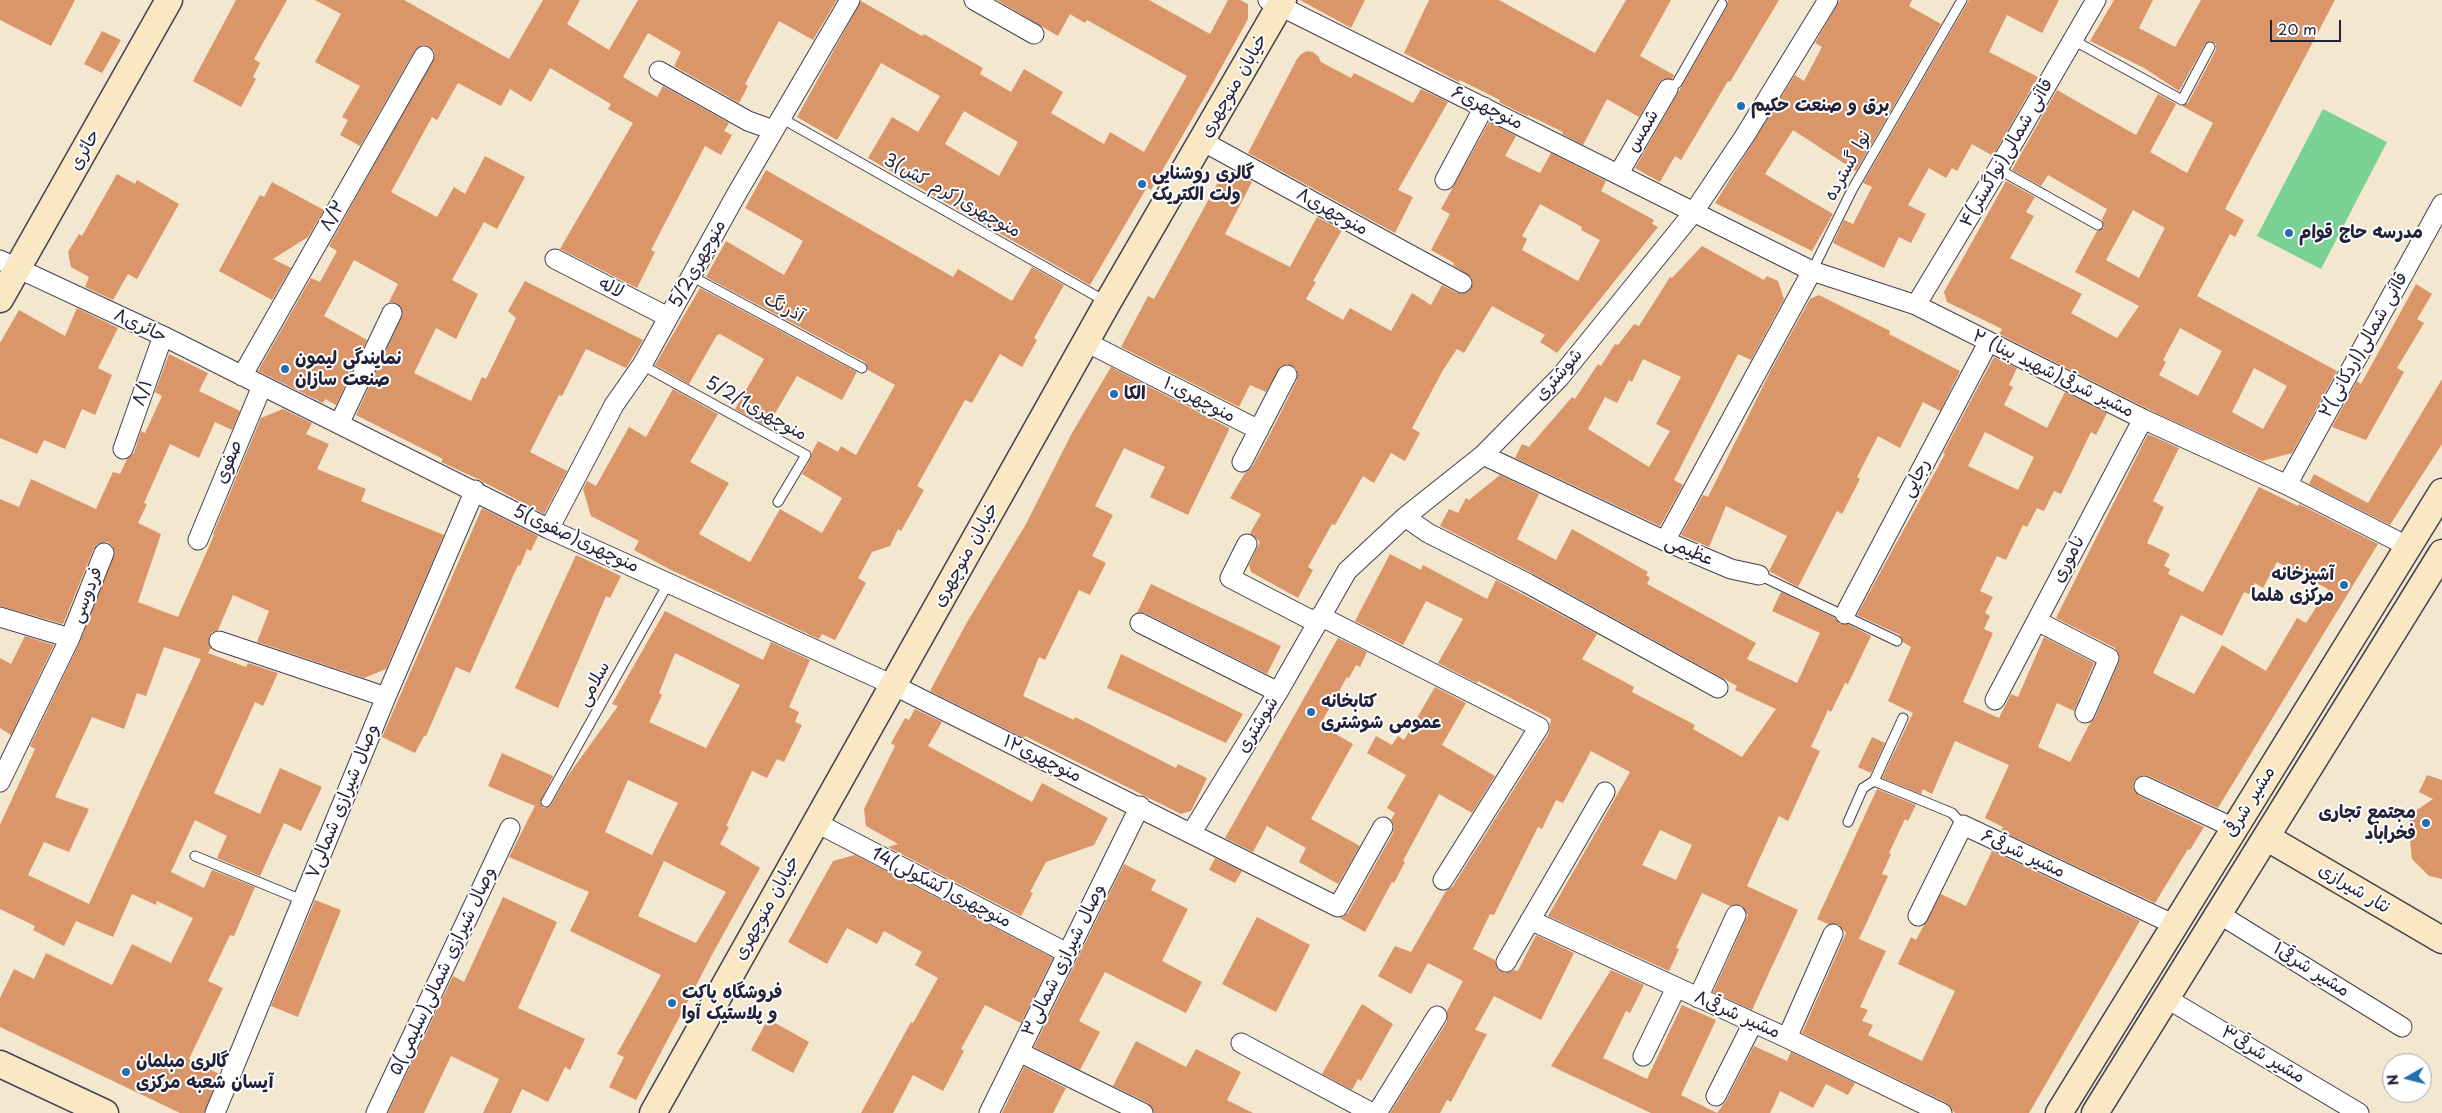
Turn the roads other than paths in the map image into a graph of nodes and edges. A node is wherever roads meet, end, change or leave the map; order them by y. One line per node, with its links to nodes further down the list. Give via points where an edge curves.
1 (170, 0): 25 (street, حائری)
2 (850, 0): 16 (street, 5/2منوچهری)
3 (974, 0): 9 (street)
4 (1828, 0): 22 (street, شوشتری, via 1744,137)
5 (1962, 0): 26 (lane, نوا گسترده, via 1852,190)
6 (2096, 0): 10 (street, ۴قاآنی شمالی(نواگستر))
7 (1277, 2): 15 (street, منوچهری۶); 17 (street, خیابان منوچهری)
8 (1722, 4): 14 (lane, via 1677,83)
9 (1034, 34)
10 (2073, 40): 11 (lane, via 2182,100); 18 (street, ۴قاآنی شمالی(نواگستر))
11 (2210, 47)
12 (424, 56): 40 (street, ۸/۲)
13 (658, 71): 16 (street, via 748,121)
14 (1668, 89): 19 (street, شمس)
15 (1484, 106): 19 (street, منوچهری۶); 20 (street)
16 (777, 124): 27 (street, 5/2منوچهری); 30 (lane, 3منوچهری(کرم کش))
17 (1202, 141): 28 (street, منوچهری۸); 30 (street, خیابان منوچهری)
18 (1998, 169): 23 (lane); 31 (street, ۴قاآنی شمالی(نواگستر))
19 (1619, 173): 22 (street, منوچهری۶)
20 (1445, 180)
21 (2442, 204): 48 (street, ۲قاآنی شمالی(اردکانی))
22 (1692, 213): 26 (street, ۲ مشیر شرقی(شهید بینا)); 46 (street, شوشتری, via 1560,377)
23 (2098, 225)
24 (555, 259): 33 (street, لاله)
25 (9, 265): 29 (street, حائری); 34 (street, حائری۸)
26 (1812, 271): 31 (street, ۲ مشیر شرقی(شهید بینا)); 55 (street)
27 (691, 276): 33 (street, 5/2منوچهری); 38 (lane, آذرنگ)
28 (1462, 283)
29 (0, 299)
30 (1108, 302): 35 (street, خیابان منوچهری)
31 (1916, 305): 36 (street, ۲ مشیر شرقی(شهید بینا))
32 (392, 313): 43 (street)
33 (668, 317): 37 (street, 5/2منوچهری)
34 (163, 336): 40 (street, حائری۸); 45 (street, ۸/۱)
35 (1086, 342): 44 (street, منوچهری۱۰); 70 (street, خیابان منوچهری)
36 (1988, 342): 42 (street, ۲ مشیر شرقی(شهید بینا)); 62 (street, رجایی)
37 (642, 366): 51 (lane, 5/2/1منوچهری, via 806,455); 53 (street, 5/2منوچهری, via 614,405)
38 (862, 368)
39 (1287, 375): 44 (street)
40 (242, 376): 41 (street, حائری۸)
41 (262, 386): 43 (street, 5منوچهری(صفوی)); 54 (street, صفوی)
42 (2143, 418): 48 (street, ۲ مشیر شرقی(شهید بینا)); 65 (street, ناموری)
43 (339, 424): 49 (street, 5منوچهری(صفوی))
44 (1259, 430): 47 (street)
45 (123, 449)
46 (1483, 455): 52 (street, شوشتری); 55 (street, عظیمی)
47 (1242, 462)
48 (2287, 486): 57 (street, ۲ مشیر شرقی(شهید بینا))
49 (475, 490): 53 (street, 5منوچهری(صفوی)); 73 (street, وصال شیرازی شمالی۷)
50 (2442, 492): 57 (street, مشیر شرقی)
51 (778, 502)
52 (1405, 517): 64 (street, شوشتری, via 1347,571); 71 (street, via 1428,533 1527,583)
53 (549, 529): 61 (street, 5منوچهری(صفوی))
54 (198, 540)
55 (1665, 541): 60 (street, عظیمی, via 1731,569)
56 (1248, 544): 64 (street, via 1230,578)
57 (2409, 547): 88 (street, مشیر شرقی)
58 (104, 553): 67 (street, فردوسی)
59 (2442, 553): 90 (street, مشیر شرقی)
60 (1759, 575): 62 (lane, عظیمی)
61 (669, 582): 70 (street, 5منوچهری(صفوی)); 81 (lane, سلامی)
62 (1845, 614): 69 (lane, عظیمی)
63 (0, 617): 67 (street)
64 (1318, 620): 72 (street, شوشتری); 92 (street, via 1539,727)
65 (2037, 622): 74 (street, ناموری); 75 (street, via 2109,658)
66 (1140, 624): 72 (street)
67 (70, 638): 78 (street, فردوسی)
68 (219, 641): 73 (street)
69 (1897, 641)
70 (893, 685): 82 (street, منوچهری۱۲); 83 (street, خیابان منوچهری)
71 (1718, 688)
72 (1278, 692): 89 (street, شوشتری)
73 (386, 697): 93 (street, وصال شیرازی شمالی۷)
74 (1995, 700)
75 (2085, 713)
76 (1903, 718): 77 (lane)
77 (1874, 781): 84 (lane, via 1864,788); 85 (lane, via 1952,813)
78 (0, 782)
79 (2144, 786): 88 (street)
80 (1605, 792): 97 (street)
81 (546, 802)
82 (1140, 806): 89 (street, منوچهری۱۲); 101 (street, وصال شیرازی شمالی۳)
83 (815, 822): 101 (street, 14منوچهری(کشکولی)); 118 (street, خیابان منوچهری)
84 (1848, 822)
85 (1963, 826): 96 (street, ۶مشیر شرقی); 98 (street, ۶مشیر شرقی)
86 (1383, 827): 89 (street, منوچهری۱۲, via 1338,907)
87 (510, 828): 117 (street, ۵وصال شیرازی شمالی(سلیمی))
88 (2234, 828): 98 (street, مشیر شرقی)
89 (1192, 832)
90 (2266, 837): 94 (street, مشیر شرقی); 100 (street, نثار شیرازی)
91 (195, 856): 93 (lane)
92 (1443, 880)
93 (302, 900): 116 (street, وصال شیرازی شمالی۷)
94 (2219, 914): 105 (street, مشیر شرقی); 108 (street, ۱مشیر شرقی)
95 (1736, 915): 104 (street)
96 (1918, 916)
97 (1530, 920): 102 (street); 103 (street, مشیر شرقی۸)
98 (2175, 925): 124 (street, مشیر شرقی)
99 (1833, 934): 109 (street)
100 (2442, 940)
101 (1067, 954): 111 (street, وصال شیرازی شمالی۳)
102 (1506, 962)
103 (1676, 988): 104 (street, مشیر شرقی۸); 112 (street)
104 (1698, 998): 107 (street, مشیر شرقی۸)
105 (2166, 998): 125 (street, مشیر شرقی); 126 (street, ۳مشیر شرقی)
106 (1436, 1016): 122 (street)
107 (1753, 1023): 109 (street, مشیر شرقی۸); 114 (street)
108 (2402, 1027)
109 (1787, 1038): 123 (street, مشیر شرقی۸)
110 (1241, 1043): 121 (street)
111 (1019, 1052): 119 (street, وصال شیرازی شمالی۳); 120 (street)
112 (1643, 1056)
113 (0, 1064): 115 (street)
114 (1716, 1096)
115 (105, 1113)
116 (215, 1113)
117 (376, 1113)
118 (654, 1113)
119 (989, 1113)
120 (1143, 1113)
121 (1372, 1113)
122 (1378, 1113)
123 (1942, 1113)
124 (2059, 1113)
125 (2095, 1113)
126 (2359, 1113)

